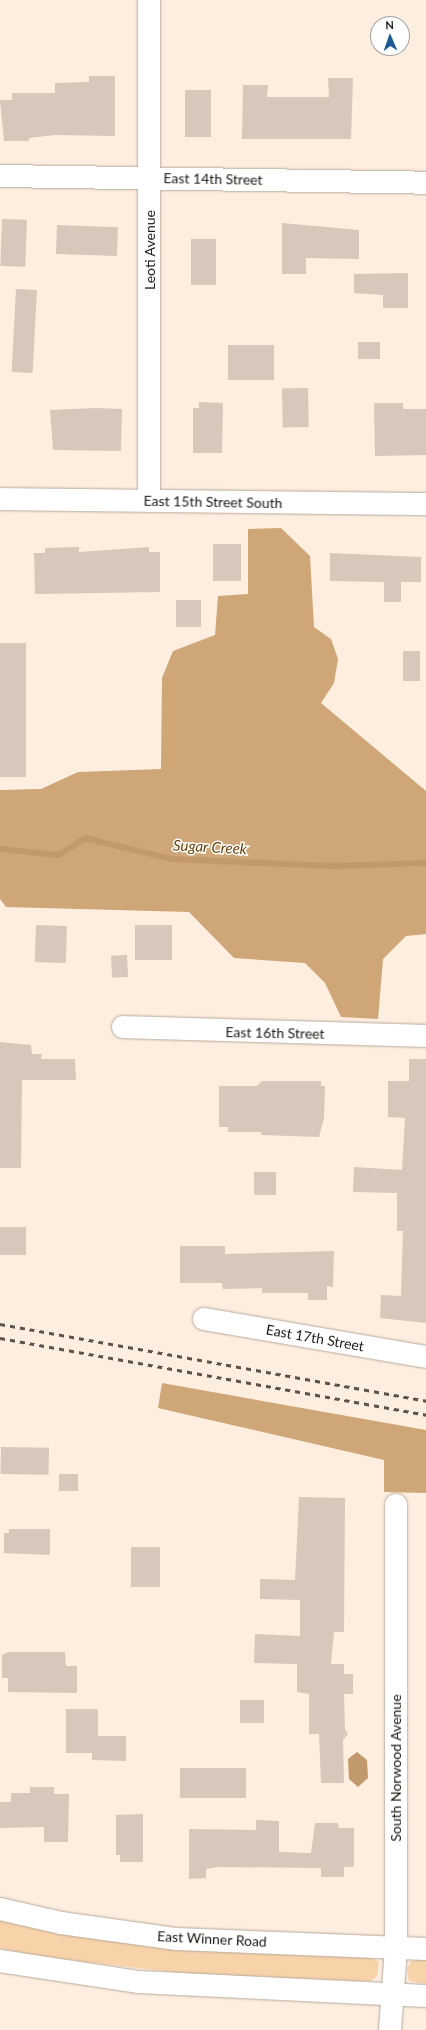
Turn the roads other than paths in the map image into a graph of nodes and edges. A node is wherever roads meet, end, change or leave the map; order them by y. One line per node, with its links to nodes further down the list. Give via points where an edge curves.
1 (149, 0): 3 (street, Leoti Avenue)
2 (0, 176): 3 (street, East 14th Street)
3 (151, 178): 4 (street, East 14th Street); 6 (street, Leoti Avenue)
4 (426, 183)
5 (0, 499): 6 (street, East 15th Street South)
6 (149, 501): 7 (street, East 15th Street South)
7 (426, 504)
8 (123, 1027): 9 (street, East 16th Street, via 236,1033)
9 (426, 1036)
10 (204, 1319): 11 (street, East 17th Street)
11 (426, 1357)
12 (396, 1505): 14 (street, South Norwood Avenue)
13 (0, 1909): 14 (street, East Winner Road, via 61,1923 177,1939)
14 (396, 1948): 15 (street, East Winner Road); 17 (street, South Norwood Avenue)
15 (426, 1949)
16 (0, 1961): 17 (street, via 139,1982)
17 (390, 1995): 18 (street); 19 (street, South Norwood Avenue)
18 (426, 1996)
19 (390, 2030)

